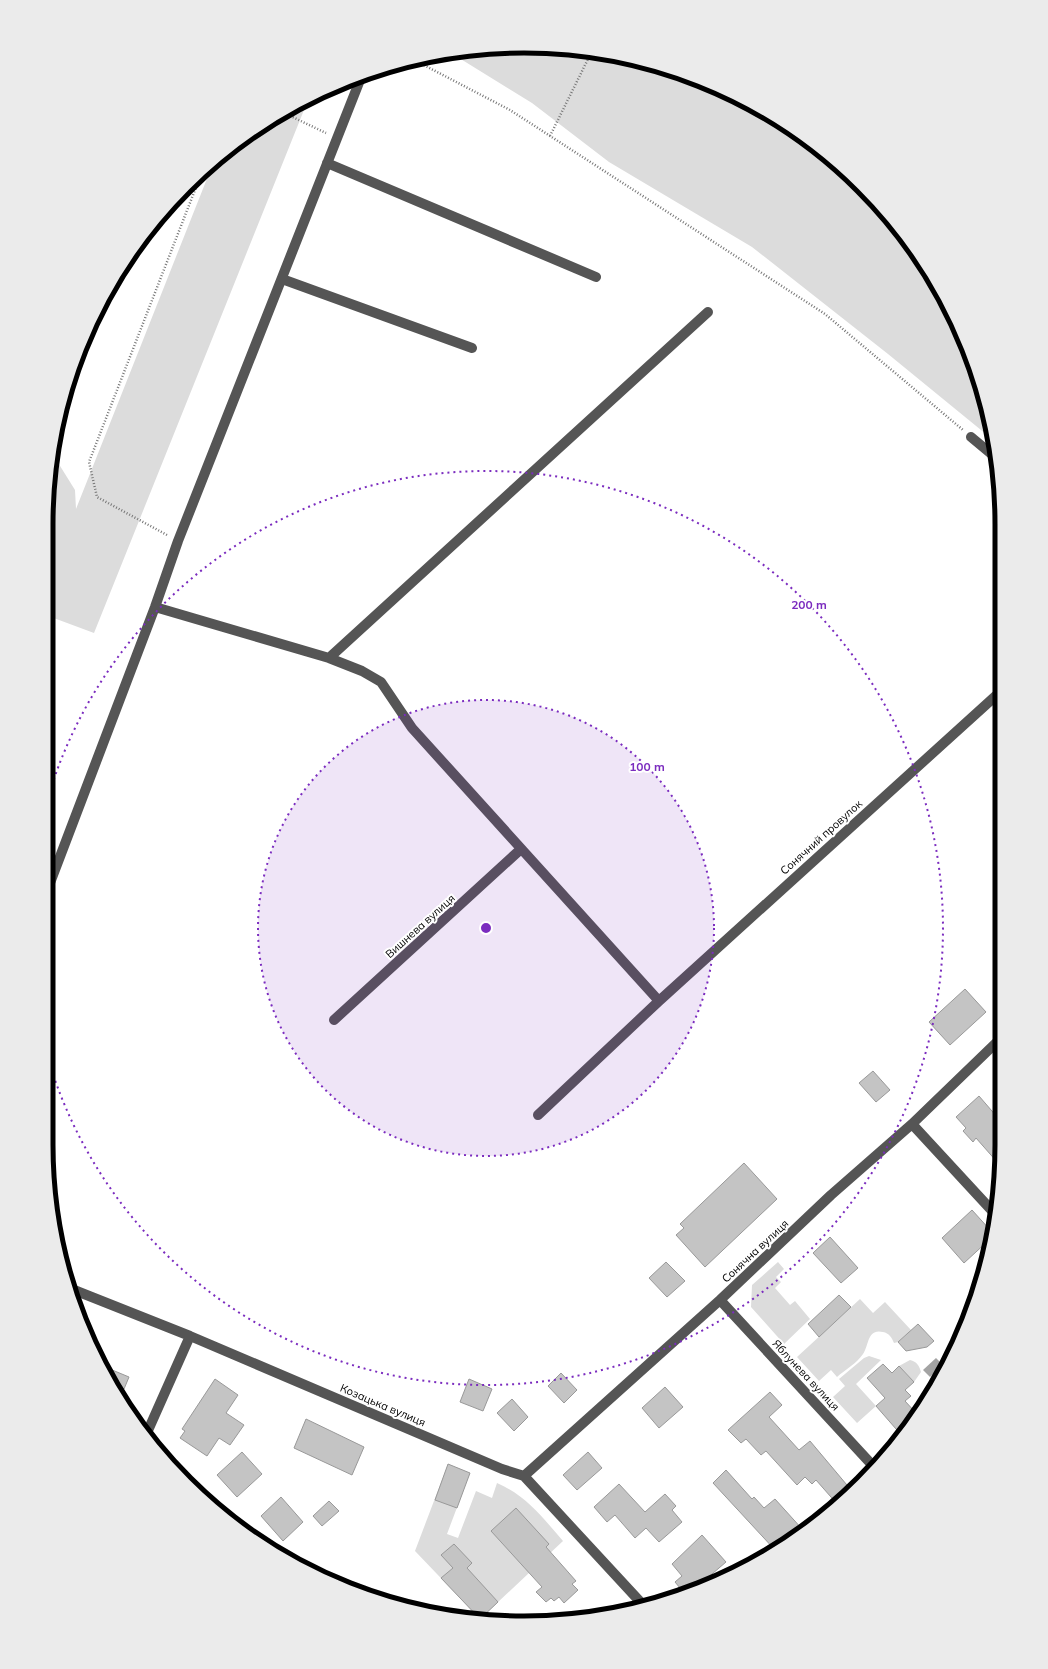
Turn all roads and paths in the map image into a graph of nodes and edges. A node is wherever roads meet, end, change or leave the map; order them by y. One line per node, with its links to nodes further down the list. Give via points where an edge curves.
1 (589, 58): 5 (path)
2 (422, 64): 5 (path, via 510,110)
3 (359, 83): 6 (street)
4 (290, 116): 6 (path)
5 (550, 136): 13 (path, via 825,314)
6 (337, 138): 7 (street)
7 (327, 163): 9 (street); 10 (street)
8 (197, 186): 15 (path, via 89,462 97,497)
9 (596, 278)
10 (282, 279): 12 (street); 15 (street)
11 (708, 312): 17 (street)
12 (472, 348)
13 (972, 437): 14 (street)
14 (989, 452)
15 (178, 541): 16 (street)
16 (155, 607): 17 (street); 20 (street)
17 (329, 658): 19 (street, via 362,671 381,682 412,728)
18 (995, 697): 21 (street, Сонячний провулок)
19 (522, 849): 21 (street); 22 (street, Вишнева вулиця)
20 (53, 875)
21 (659, 1001): 24 (street, Сонячний провулок)
22 (334, 1020)
23 (995, 1044): 25 (street, Сонячна вулиця)
24 (538, 1115)
25 (912, 1124): 26 (street); 28 (street, Сонячна вулиця, via 831,1195)
26 (991, 1209)
27 (76, 1291): 29 (street, Козацька вулиця)
28 (720, 1300): 31 (street, Яблунева вулиця); 32 (street, Сонячна вулиця)
29 (190, 1336): 30 (street); 32 (street, Козацька вулиця, via 502,1469)
30 (148, 1430)
31 (871, 1464)
32 (524, 1476): 33 (street, Козацька вулиця)
33 (640, 1601)

